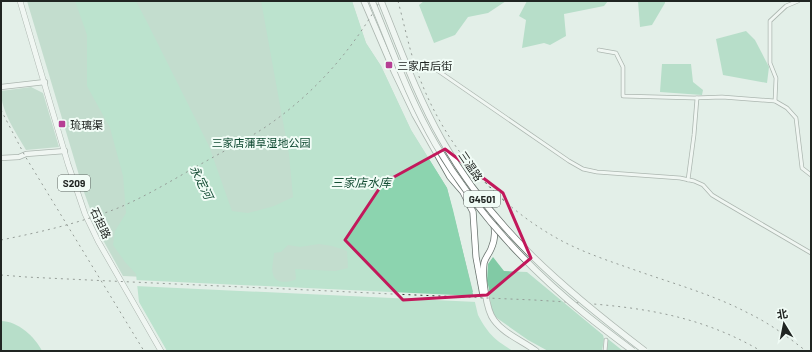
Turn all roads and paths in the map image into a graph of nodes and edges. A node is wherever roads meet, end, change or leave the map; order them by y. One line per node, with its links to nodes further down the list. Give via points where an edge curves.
1 (20, 1): 9 (main road, 石担路 / S209)
2 (364, 1): 8 (highway, 三温路)
3 (372, 1): 24 (highway, G4501, bridge, via 422,118 436,144 477,204 516,250 552,285)
4 (381, 1): 7 (highway, 三温路); 13 (highway, bridge)
5 (798, 1): 12 (street, via 786,6 770,21 770,63 776,78)
6 (599, 50): 11 (street, via 616,53 620,60 623,67 623,96)
7 (406, 66): 8 (street); 13 (highway, 三温路); 17 (street, via 420,62 431,66 583,169)
8 (394, 71): 22 (highway, 三温路, via 432,146 450,177 463,192 473,212 476,257 488,316 500,331)
9 (44, 82): 10 (street); 14 (main road, 石担路 / S209)
10 (1, 87)
11 (697, 98): 12 (street); 17 (street)
12 (775, 101): 16 (street, via 787,108 796,118 802,168)
13 (428, 114): 18 (highway, 三温路, via 446,147)
14 (65, 150): 15 (street); 21 (main road, 石担路 / S209, via 85,214)
15 (1, 158)
16 (811, 175)
17 (688, 180): 19 (street, via 703,186 712,195)
18 (482, 200): 22 (highway, 三温路, via 494,222 495,236 492,248 484,261 483,272 490,315 495,322); 25 (highway, G4501, bridge, via 520,245 556,280)
19 (811, 253)
20 (606, 340): 23 (street)
21 (161, 351)
22 (536, 351)
23 (605, 351)
24 (633, 351)
25 (644, 351)

